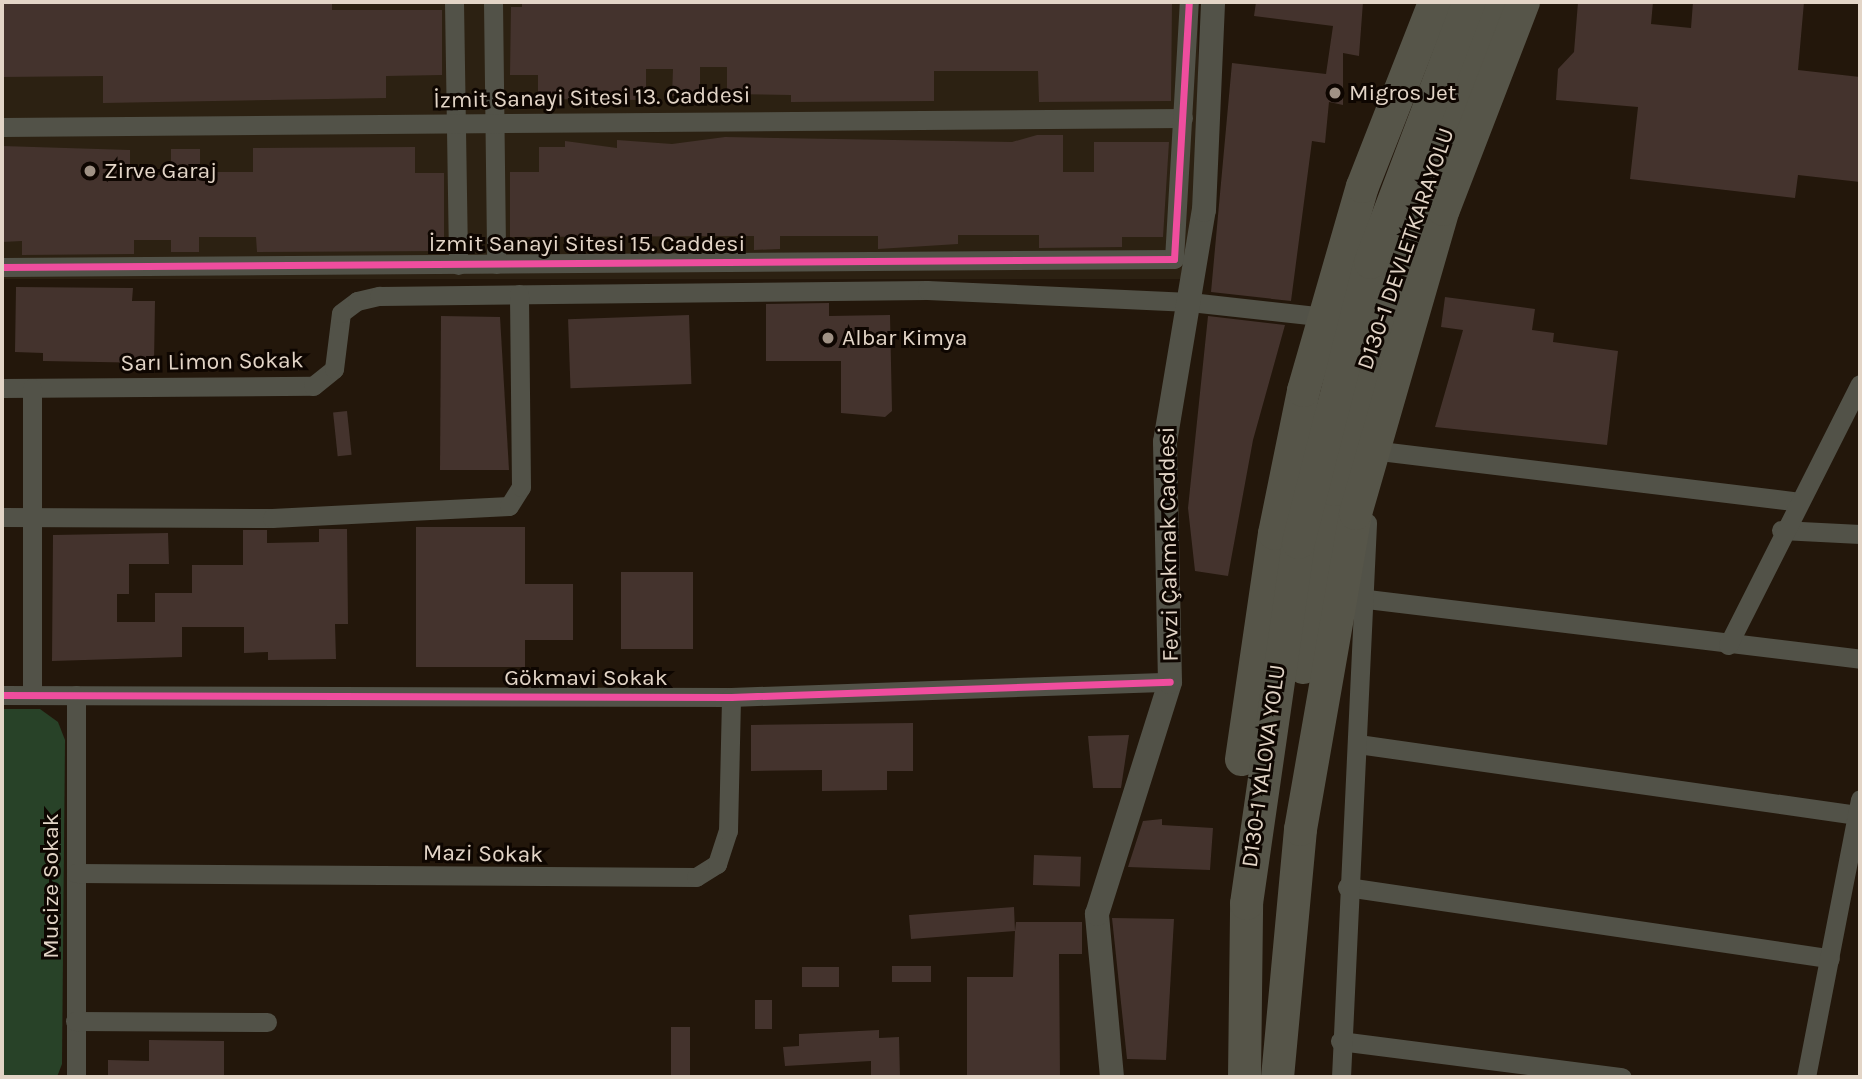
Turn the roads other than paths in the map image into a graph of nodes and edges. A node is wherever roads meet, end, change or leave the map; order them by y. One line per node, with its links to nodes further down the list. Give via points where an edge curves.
1 (454, 2): 10 (street)
2 (493, 2): 11 (street)
3 (1189, 2): 9 (street)
4 (1213, 2): 17 (street, Fevzi Çakmak Caddesi, via 1204,211)
5 (1434, 2): 18 (highway, via 1362,186)
6 (1468, 2): 24 (highway, D130-1 DEVLETKARAYOLU, via 1370,262)
7 (1497, 2): 24 (highway, D130-1 DEVLETKARAYOLU, via 1395,267)
8 (1523, 2): 19 (highway, via 1443,209)
9 (1184, 118): 11 (street, İzmit Sanayi Sitesi 13. Caddesi); 13 (street, İzmit Sanayi Sitesi 15. Caddesi, via 1174,259)
10 (456, 124): 11 (street, İzmit Sanayi Sitesi 13. Caddesi); 12 (street, İzmit Sanayi Sitesi 13. Caddesi); 14 (street)
11 (494, 124): 13 (street)
12 (2, 127)
13 (496, 264): 14 (street, İzmit Sanayi Sitesi 15. Caddesi)
14 (458, 265): 15 (street, İzmit Sanayi Sitesi 15. Caddesi)
15 (2, 267)
16 (519, 294): 17 (street, Sarı Limon Sokak, via 927,290); 22 (street, Sarı Limon Sokak, via 357,301 338,320 330,378 313,386); 27 (street, via 521,487 509,506 272,518)
17 (1189, 302): 18 (street, Sarı Limon Sokak); 33 (street, Fevzi Çakmak Caddesi, via 1165,442)
18 (1325, 317): 45 (highway, via 1276,520 1240,763 1228,915)
19 (1398, 363): 23 (street); 51 (highway, via 1354,513 1325,663 1291,906)
20 (1860, 384): 25 (street)
21 (2, 388): 22 (street, Sarı Limon Sokak)
22 (32, 388): 27 (street)
23 (1380, 451): 25 (street); 30 (street, via 1367,524)
24 (1329, 459): 45 (highway, D130-1 YALOVA YOLU, via 1263,761 1246,903); 50 (highway, via 1277,853)
25 (1797, 501): 28 (street)
26 (2, 517): 27 (street)
27 (31, 518): 35 (street)
28 (1781, 530): 29 (street); 31 (street)
29 (1860, 534)
30 (1367, 599): 31 (street); 38 (street)
31 (1728, 645): 32 (street)
32 (1860, 659)
33 (1170, 682): 37 (street, Gökmavi Sokak); 48 (street, Fevzi Çakmak Caddesi, via 1097,914)
34 (2, 695): 35 (street, Gökmavi Sokak)
35 (32, 695): 36 (street, Gökmavi Sokak)
36 (76, 695): 37 (street, Gökmavi Sokak); 40 (street, Mucize Sokak)
37 (731, 698): 40 (street, Mazi Sokak, via 728,831 717,864 696,877)
38 (1357, 744): 39 (street); 41 (street)
39 (1859, 807): 42 (street)
40 (76, 873): 43 (street, Mucize Sokak)
41 (1347, 887): 42 (street); 46 (street)
42 (1830, 958): 54 (street)
43 (75, 1021): 44 (street); 47 (street, Mucize Sokak)
44 (267, 1022)
45 (1243, 1023): 49 (highway, D130-1 YALOVA YOLU)
46 (1340, 1041): 52 (street); 53 (street)
47 (76, 1077)
48 (1112, 1077)
49 (1244, 1077)
50 (1271, 1077)
51 (1277, 1077)
52 (1340, 1077)
53 (1622, 1077)
54 (1806, 1077)

